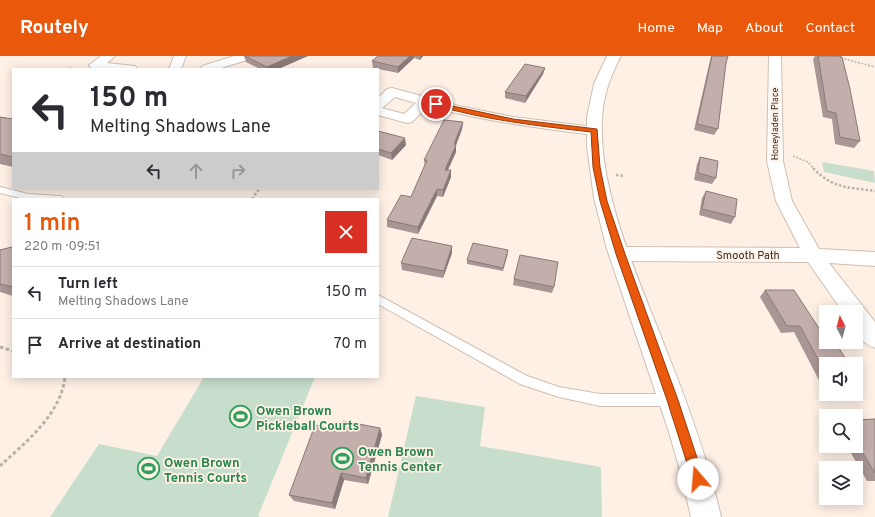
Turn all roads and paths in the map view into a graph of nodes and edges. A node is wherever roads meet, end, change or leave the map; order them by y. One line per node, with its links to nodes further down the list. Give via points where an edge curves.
1 (109, 56): 8 (street, via 95,64)
2 (180, 56): 9 (street)
3 (246, 56): 10 (street)
4 (775, 56): 15 (street, Honeyladen Place)
5 (610, 57): 14 (street, via 600,88)
6 (841, 58): 7 (path)
7 (875, 67)
8 (124, 68)
9 (175, 68)
10 (209, 68)
11 (425, 100): 12 (street, via 392,92); 13 (street, via 407,119); 14 (street, via 458,110 513,121)
12 (379, 104)
13 (379, 111)
14 (594, 131): 19 (street, via 603,201)
15 (775, 151): 17 (path, via 808,162 829,182); 20 (street, Honeyladen Place, via 776,172 784,201)
16 (0, 190): 18 (lane)
17 (875, 192)
18 (28, 198)
19 (620, 254): 20 (street, Smooth Path); 29 (street)
20 (813, 255): 21 (street, Smooth Path); 23 (street, Honeyladen Place)
21 (875, 259)
22 (379, 300): 29 (lane, via 524,380 559,392 600,400)
23 (851, 305)
24 (863, 322): 25 (street, Honeyladen Place)
25 (875, 339)
26 (0, 347): 27 (path)
27 (12, 351)
28 (66, 378): 30 (path, via 54,409 37,430)
29 (673, 400): 31 (street, via 698,479)
30 (0, 466)
31 (706, 517)

